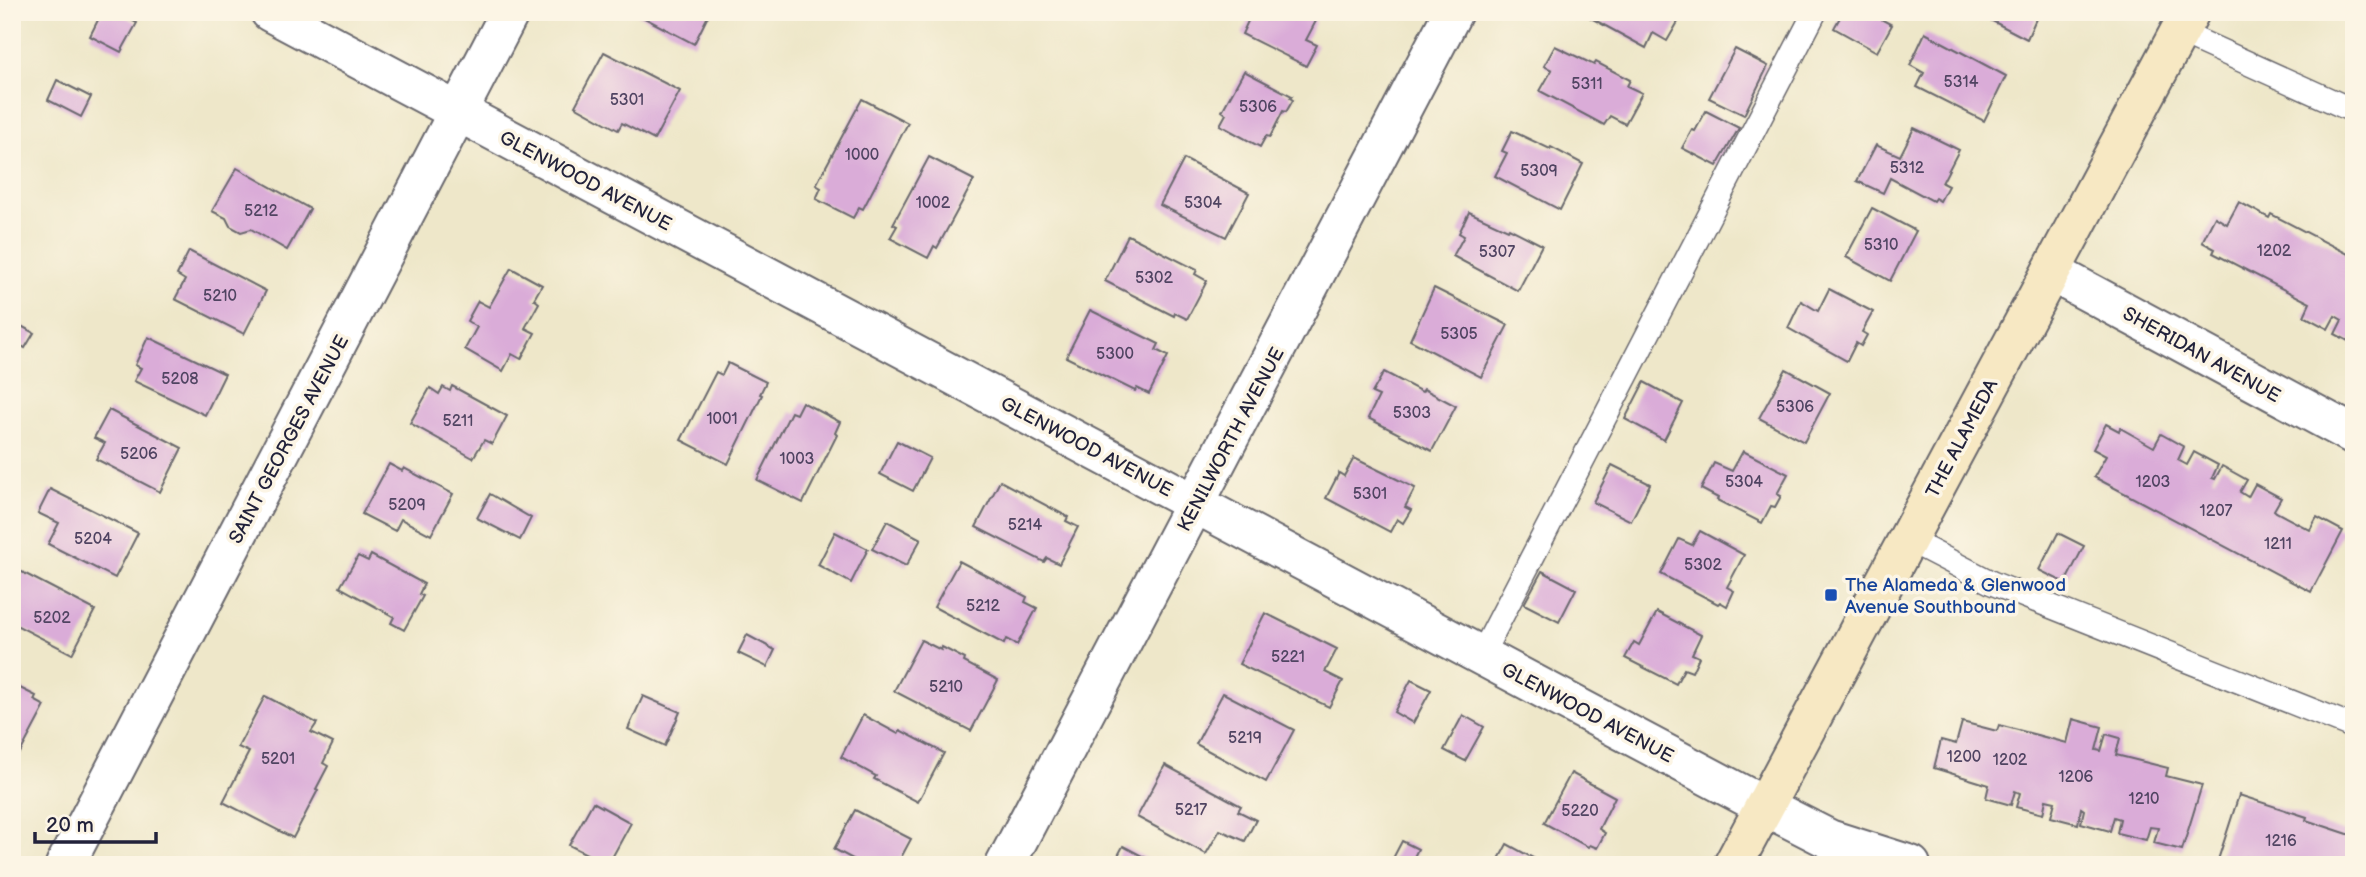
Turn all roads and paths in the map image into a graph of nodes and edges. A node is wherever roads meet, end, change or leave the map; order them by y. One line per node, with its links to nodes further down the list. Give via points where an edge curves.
1 (270, 12): 7 (street, GLENWOOD AVENUE)
2 (510, 12): 7 (street, SAINT GEORGES AVENUE)
3 (1453, 12): 10 (street, KENILWORTH AVENUE)
4 (1815, 12): 12 (lane)
5 (2184, 22): 6 (lane); 8 (main road, THE ALAMEDA)
6 (2354, 111)
7 (458, 113): 10 (street, GLENWOOD AVENUE); 15 (street, SAINT GEORGES AVENUE)
8 (2051, 271): 9 (street, SHERIDAN AVENUE); 11 (main road, THE ALAMEDA)
9 (2354, 435)
10 (1195, 504): 12 (street, GLENWOOD AVENUE); 16 (street, KENILWORTH AVENUE)
11 (1907, 539): 13 (lane, via 1992,583); 14 (main road, THE ALAMEDA)
12 (1480, 656): 14 (street, GLENWOOD AVENUE)
13 (2354, 727)
14 (1764, 806): 17 (main road, THE ALAMEDA); 18 (street, GLENWOOD AVENUE, via 1829,839)
15 (65, 865)
16 (1005, 865)
17 (1732, 865)
18 (1911, 865)

